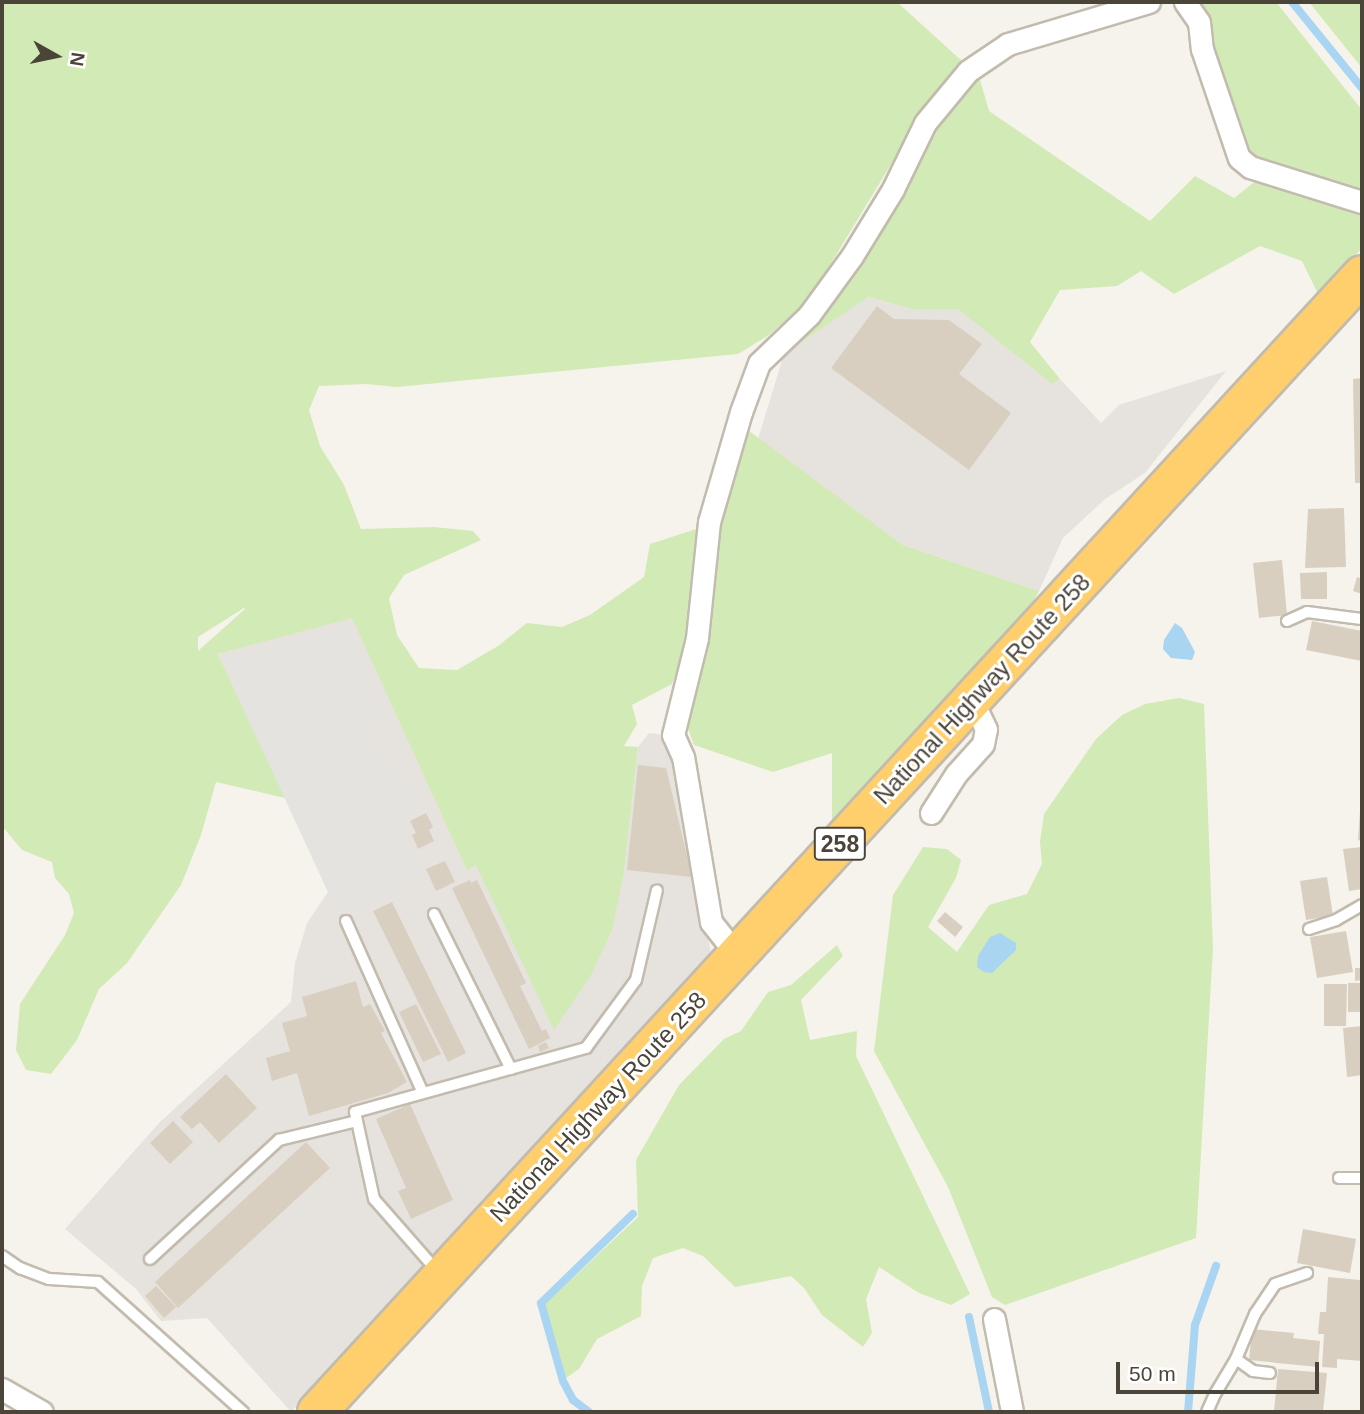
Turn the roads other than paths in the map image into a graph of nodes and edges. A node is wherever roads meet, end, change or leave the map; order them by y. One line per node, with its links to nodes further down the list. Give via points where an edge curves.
1 (1149, 2): 14 (street, via 1007,44 968,71 925,123 852,257 809,315 759,363 709,522 697,638 673,734 683,757 711,922)
2 (1185, 2): 3 (street, via 1199,22 1202,49 1239,158 1250,167)
3 (1362, 202)
4 (1362, 275): 7 (highway, National Highway Route 258 / 258)
5 (1362, 619): 6 (lane, via 1307,612)
6 (1287, 621)
7 (972, 700): 8 (street, via 986,729 983,744 956,774); 14 (highway, National Highway Route 258 / 258)
8 (931, 813)
9 (657, 890): 15 (lane, via 636,980 586,1048)
10 (1362, 905): 13 (lane)
11 (433, 914): 15 (lane)
12 (346, 921): 16 (lane)
13 (1309, 929)
14 (737, 956): 23 (highway, National Highway Route 258 / 258)
15 (511, 1069): 16 (lane)
16 (422, 1093): 17 (lane, via 355,1112)
17 (356, 1121): 21 (lane, via 279,1140); 23 (lane, via 374,1199)
18 (1339, 1178): 19 (lane)
19 (1362, 1178)
20 (2, 1256): 29 (lane, via 49,1279 99,1282)
21 (150, 1259)
22 (1307, 1273): 25 (lane, via 1275,1284 1255,1314)
23 (442, 1277): 30 (highway, National Highway Route 258 / 258)
24 (994, 1319): 31 (street)
25 (1236, 1359): 26 (lane, via 1252,1371); 32 (lane)
26 (1270, 1373)
27 (2, 1389): 28 (street)
28 (42, 1412)
29 (243, 1412)
30 (317, 1412)
31 (1012, 1412)
32 (1208, 1412)

